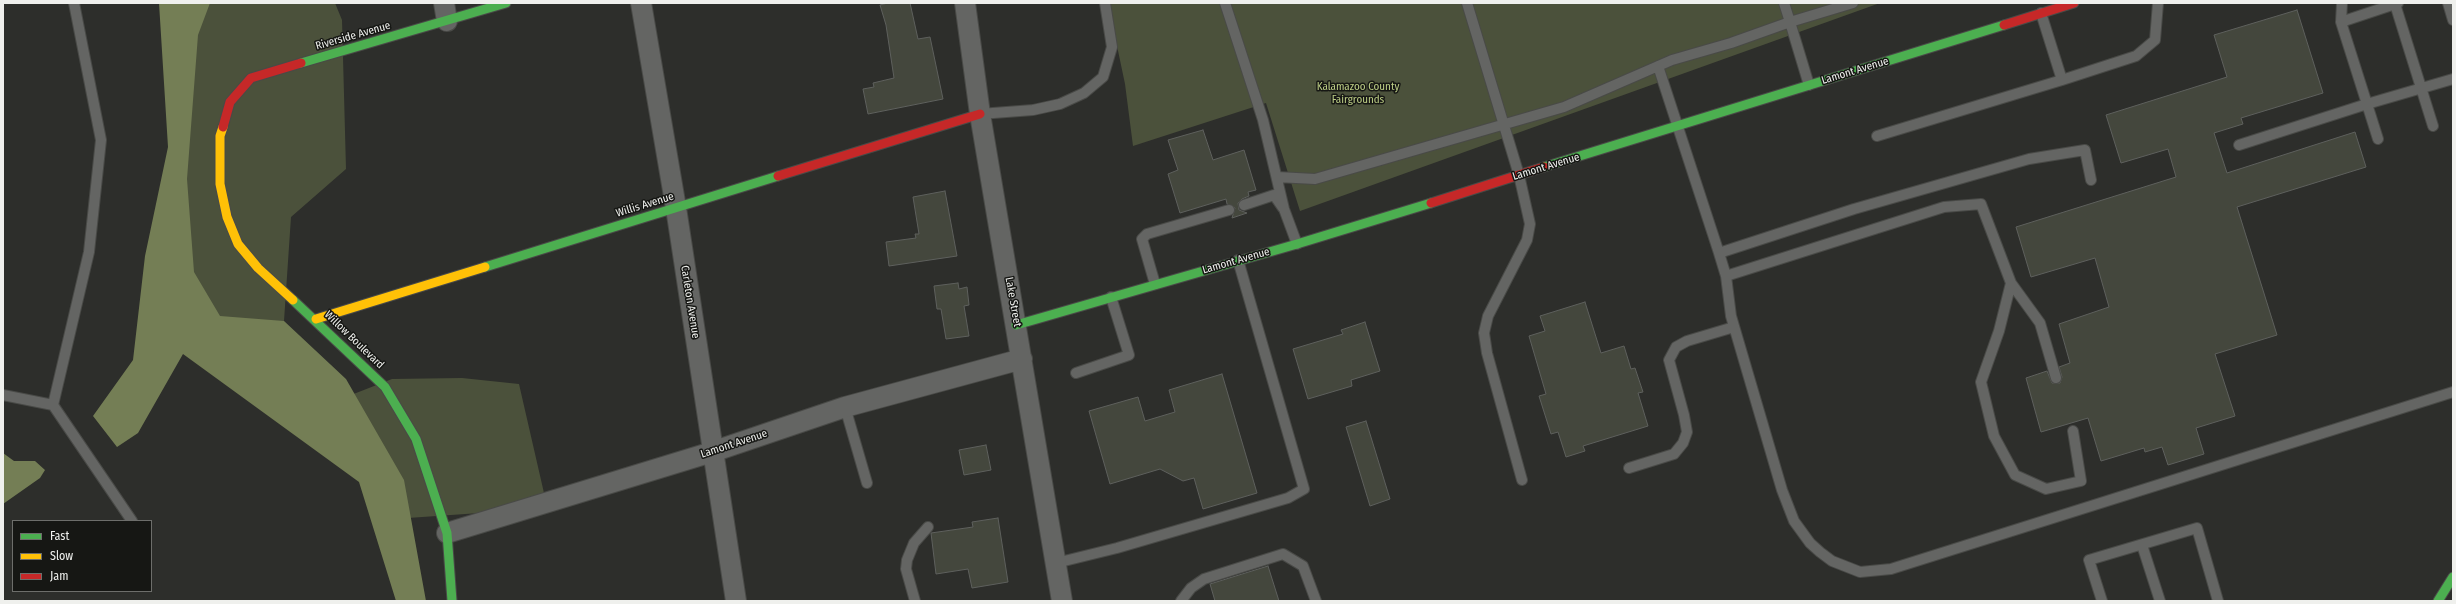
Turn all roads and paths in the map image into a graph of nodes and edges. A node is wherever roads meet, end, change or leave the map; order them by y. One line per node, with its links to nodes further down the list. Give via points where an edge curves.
1 (74, 3): 56 (lane, via 101,140 90,252)
2 (506, 3): 15 (main road, Riverside Avenue)
3 (641, 3): 38 (street, Carleton Avenue)
4 (965, 3): 26 (street, Lake Street)
5 (1105, 3): 26 (lane, via 1112,47 1103,77 1084,93 1060,104 1033,110)
6 (1224, 3): 35 (lane, via 1263,120)
7 (1467, 3): 28 (lane)
8 (1784, 3): 18 (lane)
9 (1853, 3): 18 (lane)
10 (2074, 3): 16 (main road, Lamont Avenue)
11 (2158, 3): 22 (lane, via 2155,40 2136,56)
12 (2342, 3): 19 (lane)
13 (2448, 3): 17 (lane)
14 (2396, 4): 19 (lane); 24 (lane)
15 (446, 12): 27 (main road, Riverside Avenue, via 251,78 230,102)
16 (2041, 13): 22 (lane); 23 (main road, Lamont Avenue)
17 (2453, 20)
18 (1790, 22): 20 (lane); 23 (lane)
19 (2341, 22): 25 (lane)
20 (1658, 66): 28 (lane, via 1564,107); 29 (lane)
21 (2453, 79): 24 (lane)
22 (2062, 80): 31 (lane)
23 (1809, 86): 29 (main road, Lamont Avenue)
24 (2422, 88): 25 (lane); 30 (lane)
25 (2367, 104): 32 (lane); 33 (lane)
26 (980, 114): 38 (main road, Willis Avenue); 49 (street, Lake Street)
27 (225, 116): 48 (main road, Willow Boulevard, via 220,136 220,184 227,217 238,244 258,268)
28 (1504, 125): 34 (lane); 35 (lane, via 1315,180)
29 (1676, 126): 34 (main road, Lamont Avenue); 42 (lane)
30 (2433, 126)
31 (1877, 136)
32 (2378, 139)
33 (2239, 145)
34 (1519, 175): 41 (main road, Lamont Avenue); 61 (lane, via 1530,224 1527,240 1488,316 1484,332 1487,353)
35 (1277, 177): 39 (lane)
36 (2091, 180): 42 (lane, via 2085,150 2029,159 1854,209)
37 (1244, 205): 39 (lane, via 1274,196)
38 (676, 208): 48 (main road, Willis Avenue); 59 (street, Carleton Avenue)
39 (1284, 209): 41 (lane)
40 (1229, 210): 46 (lane, via 1147,234 1142,240)
41 (1297, 244): 43 (main road, Lamont Avenue)
42 (1719, 253): 44 (lane)
43 (1238, 260): 46 (main road, Lamont Avenue); 67 (lane, via 1304,489 1281,501)
44 (1726, 276): 45 (lane, via 1944,207 1981,204); 50 (lane)
45 (2011, 283): 53 (lane, via 2040,323); 58 (lane, via 1999,331 1980,382 1994,436 2015,475 2046,489 2081,481)
46 (1155, 284): 47 (main road, Lamont Avenue)
47 (1111, 297): 49 (main road, Lamont Avenue); 52 (lane, via 1129,355)
48 (316, 319): 65 (main road, Willow Boulevard, via 366,366 399,408 416,439 428,470)
49 (1016, 324): 51 (street, Lake Street)
50 (1734, 326): 54 (lane, via 1782,490 1794,521 1820,552 1832,561 1860,572 1877,572 1899,566); 60 (lane, via 1676,347 1669,360 1687,432 1683,443 1674,454)
51 (1022, 359): 57 (street, Lamont Avenue); 67 (street, Lake Street)
52 (1076, 373)
53 (2056, 378)
54 (2453, 392)
55 (3, 395): 56 (lane)
56 (53, 405): 63 (lane)
57 (845, 407): 59 (street, Lamont Avenue); 62 (lane)
58 (2073, 431)
59 (712, 452): 65 (street, Lamont Avenue); 70 (street, Carleton Avenue)
60 (1629, 468)
61 (1522, 480)
62 (867, 483)
63 (131, 520)
64 (928, 527): 71 (lane, via 914,543 907,560 906,568)
65 (447, 533): 69 (main road, Willow Boulevard)
66 (2142, 545): 75 (lane, via 2089,560); 76 (lane); 77 (lane, via 2197,528)
67 (1056, 563): 72 (street, Lake Street)
68 (2453, 577): 78 (main road)
69 (452, 601)
70 (736, 601)
71 (915, 601)
72 (1062, 601)
73 (1181, 601): 74 (lane, via 1191,588 1204,579 1283,554 1302,566)
74 (1316, 601)
75 (2102, 601)
76 (2160, 601)
77 (2218, 601)
78 (2438, 601)

